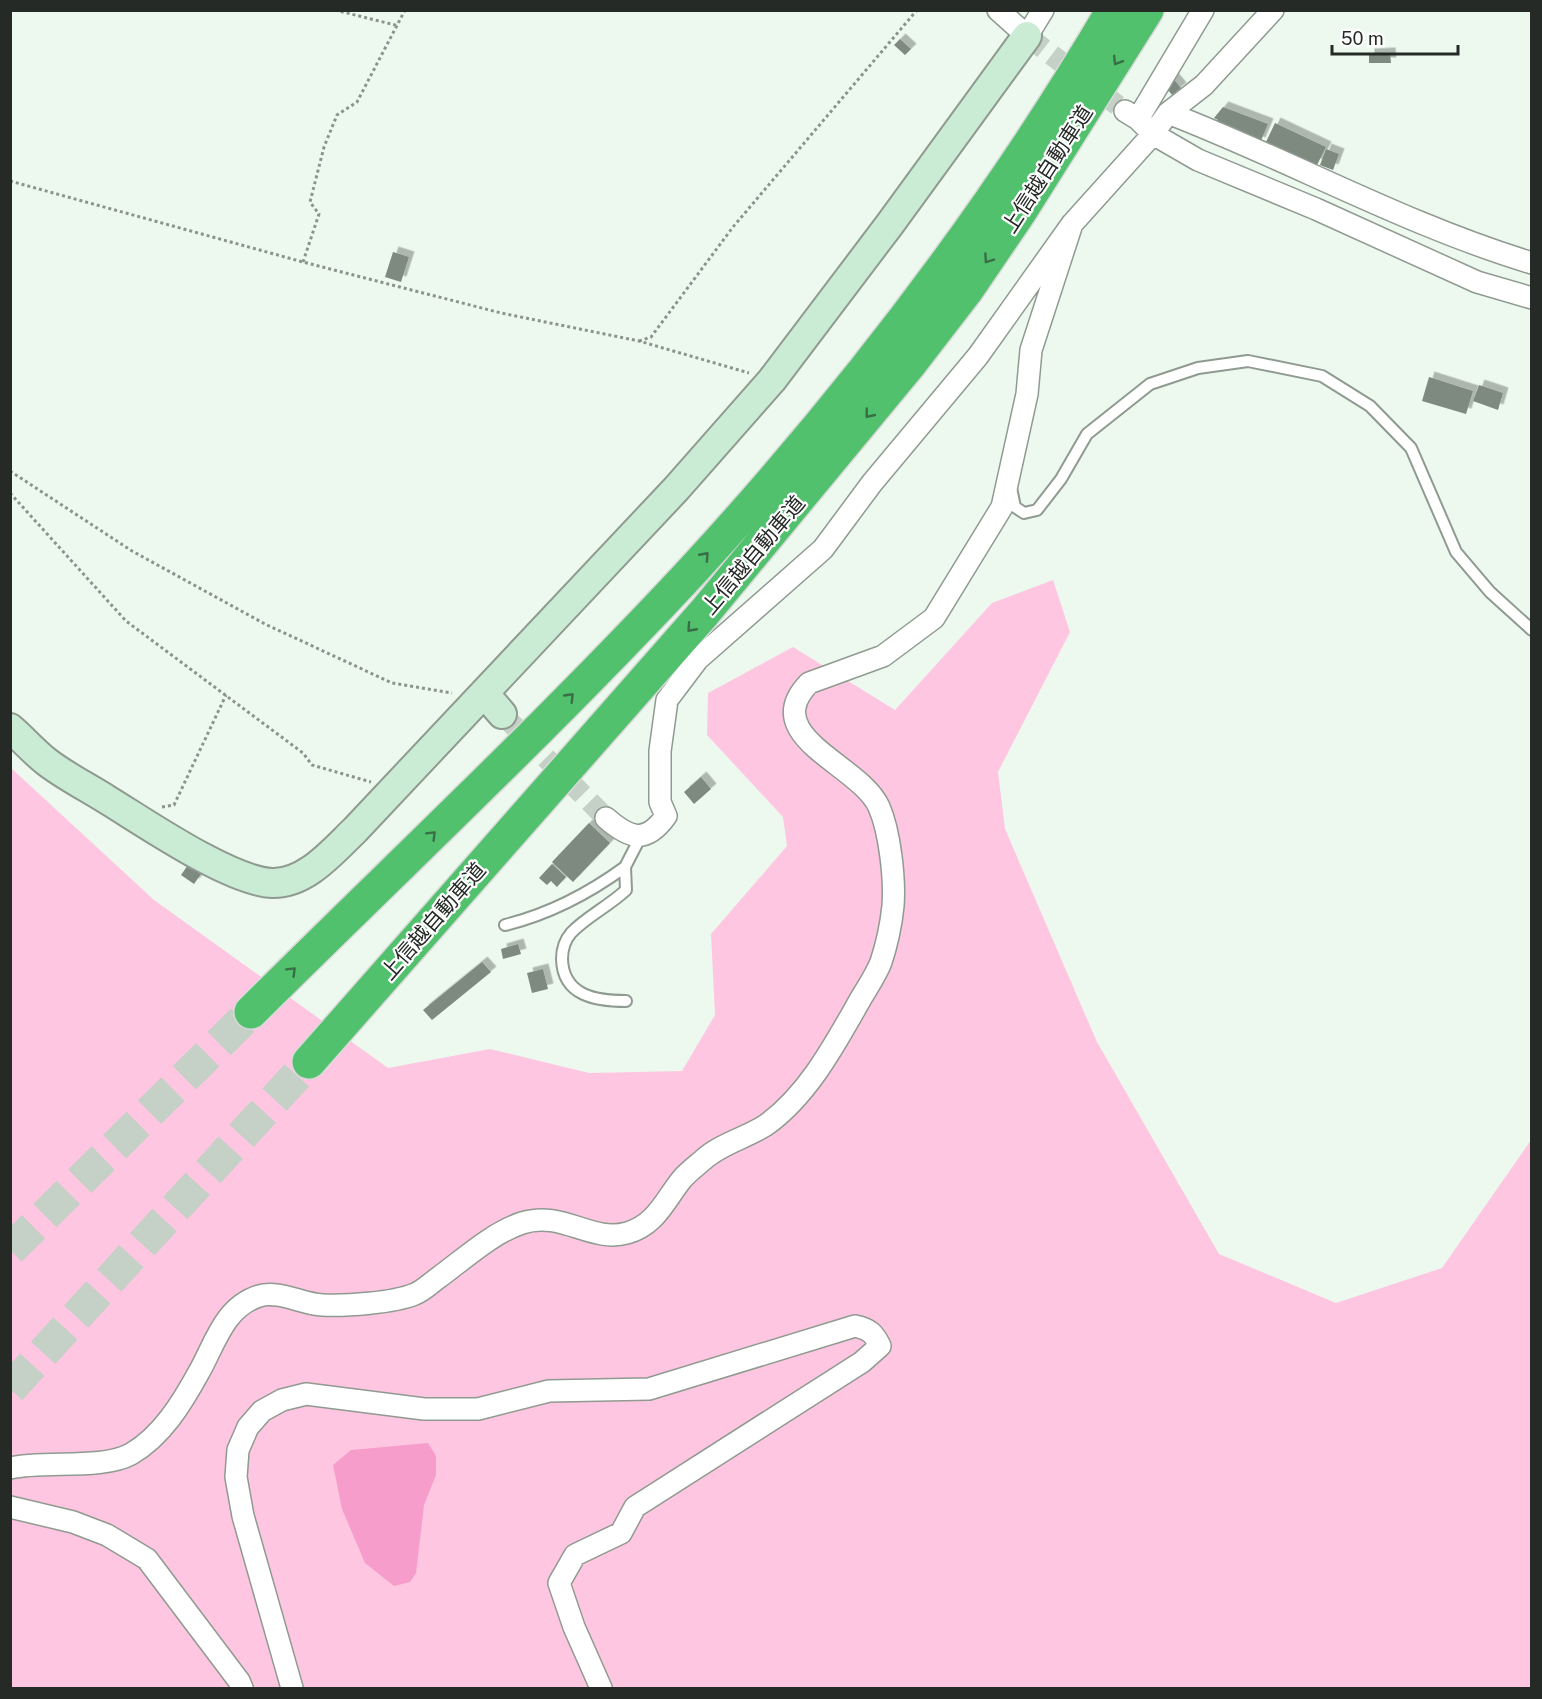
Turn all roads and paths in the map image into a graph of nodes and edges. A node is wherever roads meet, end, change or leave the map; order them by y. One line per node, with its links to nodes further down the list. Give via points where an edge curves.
1 (335, 10): 10 (path)
2 (405, 10): 10 (path)
3 (917, 10): 19 (path, via 733,227 651,337)
4 (998, 10): 11 (street)
5 (1043, 10): 11 (street)
6 (1113, 10): 36 (highway, 上信越自動車道, one-way to 6, via 554,715 753,503 945,268 1050,115)
7 (1147, 10): 37 (highway, 上信越自動車道, one-way to 37, via 1020,212 910,364 704,613)
8 (1203, 10): 13 (street, via 1132,115)
9 (1273, 10): 12 (street, via 1204,86)
10 (399, 26): 16 (path, via 357,102 337,115 310,202 319,214)
11 (1027, 36): 20 (street)
12 (1168, 113): 13 (street); 17 (street, via 1473,246)
13 (1153, 134): 15 (street); 18 (street, via 1198,160 1477,282)
14 (10, 181): 16 (path)
15 (1072, 224): 22 (street, via 1031,350 1027,394); 32 (street, via 978,356 872,483 823,549 698,659 667,700 660,751 660,802 666,816 657,829)
16 (303, 262): 19 (path, via 501,314)
17 (1532, 263)
18 (1532, 298)
19 (639, 341): 20 (path)
20 (772, 380): 25 (street, via 676,489)
21 (10, 471): 25 (path, via 132,551 357,669 393,683 455,694)
22 (1009, 476): 24 (lane, via 1015,507 1024,513 1037,510 1061,479 1087,434 1150,384 1198,368 1248,361 1322,376 1370,406 1411,448 1456,552 1490,592); 38 (street, via 1002,507 934,618 883,656 809,683 794,710 797,726 816,749 851,773 878,804 887,835 893,903 880,966 808,1084 767,1124 708,1155 682,1180 658,1215 627,1233 597,1233 546,1218 520,1223 496,1236 416,1294 382,1301 321,1305 261,1295 237,1307 176,1409 160,1432 142,1447 126,1457 103,1461)
23 (10, 493): 26 (path, via 126,621)
24 (1532, 630)
25 (484, 693): 27 (street); 29 (street)
26 (226, 695): 29 (path, via 303,753 312,765); 30 (path, via 174,805)
27 (502, 714)
28 (10, 728): 30 (street, via 48,763)
29 (395, 788): 30 (street, via 313,869 273,883 247,877 205,858)
30 (127, 812)
31 (606, 818): 32 (street, via 623,833)
32 (641, 836): 33 (lane)
33 (626, 867): 34 (lane, via 594,890 538,917); 35 (lane, via 626,890 570,934 562,950 562,973 571,985 589,998)
34 (505, 925)
35 (626, 1001)
36 (251, 1012)
37 (309, 1062)
38 (10, 1468)
39 (10, 1507): 40 (street, via 73,1522 107,1535 147,1558)
40 (242, 1689)
41 (292, 1689): 42 (street, via 243,1516 236,1477 238,1450 248,1427 262,1411 282,1400 306,1394 424,1409 478,1409 549,1391 649,1389 855,1326 868,1329 880,1346 862,1362 635,1507 621,1533 575,1555 559,1583)
42 (601, 1689)

